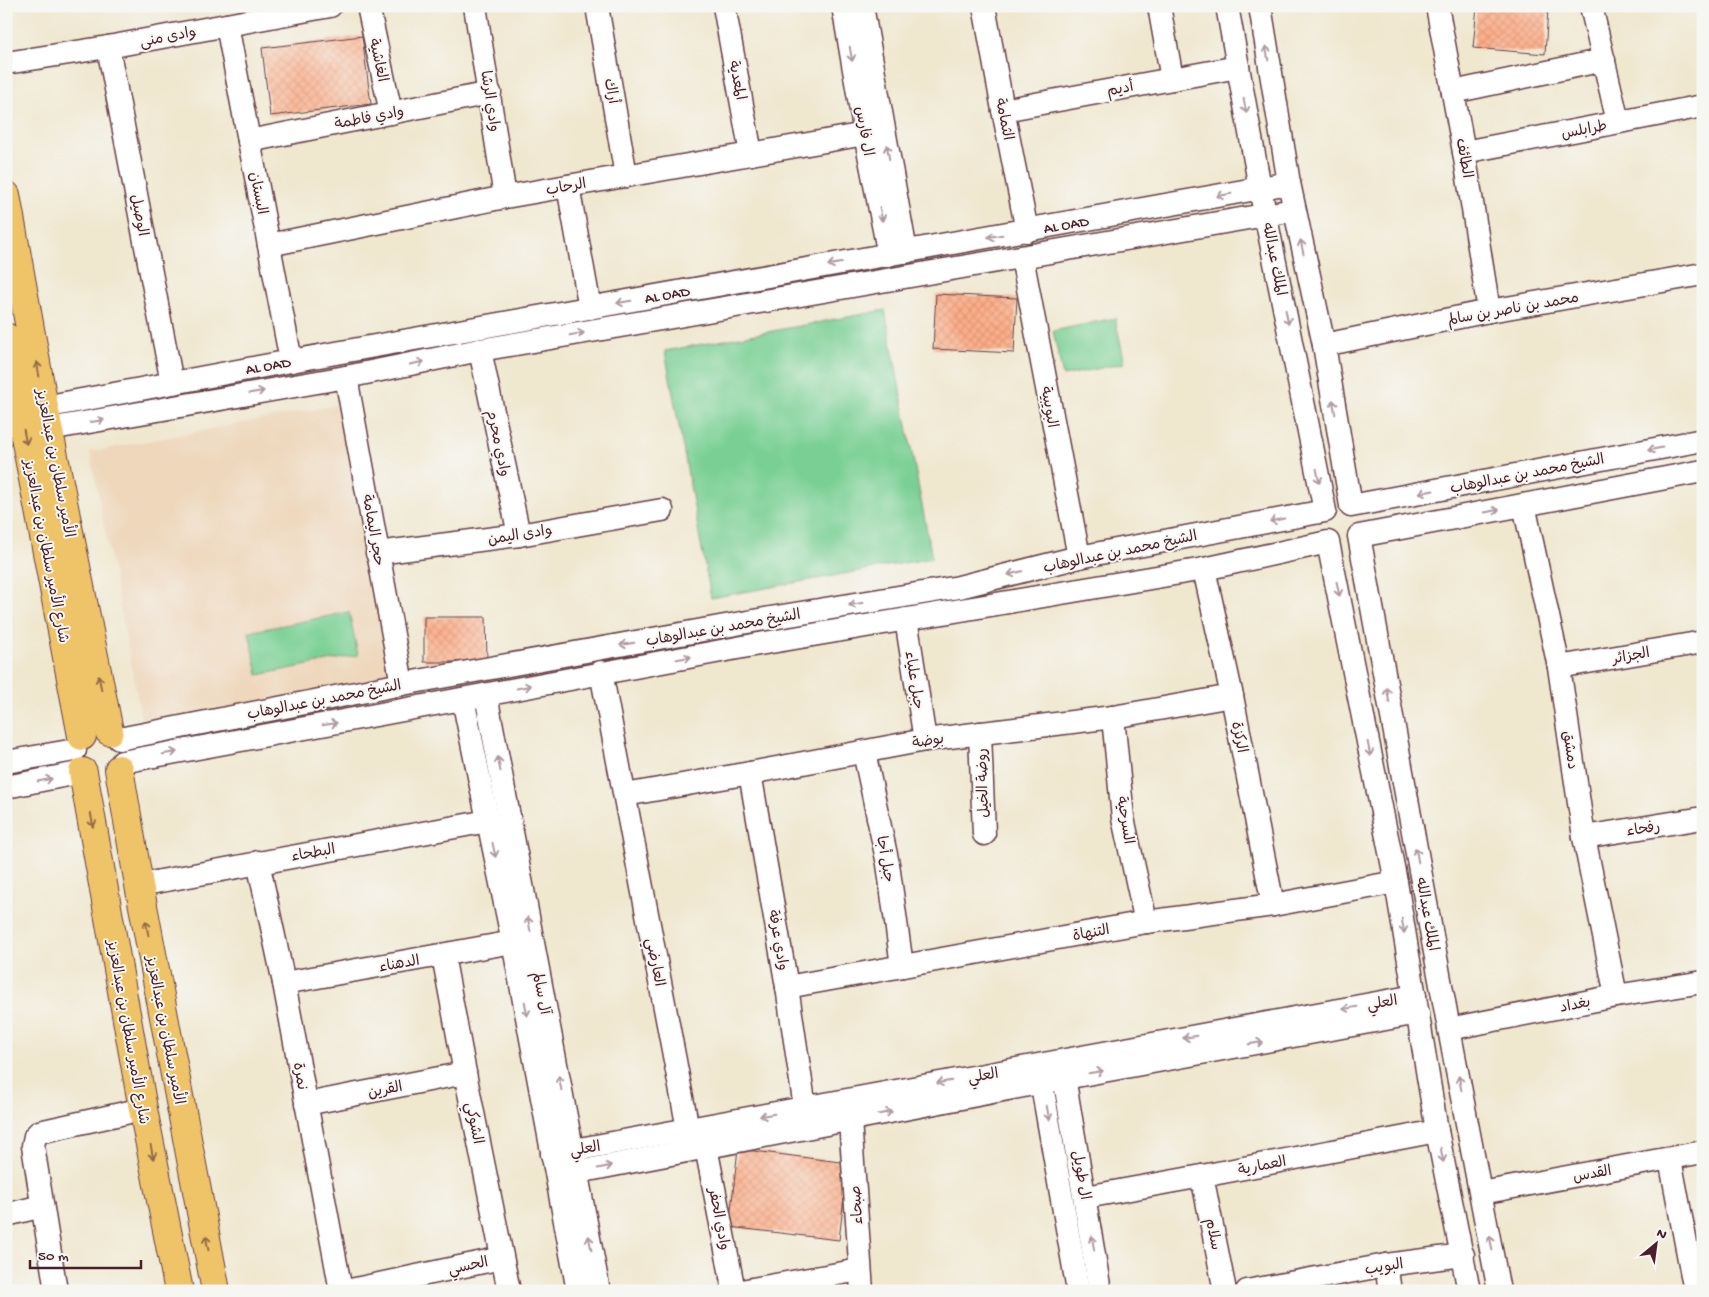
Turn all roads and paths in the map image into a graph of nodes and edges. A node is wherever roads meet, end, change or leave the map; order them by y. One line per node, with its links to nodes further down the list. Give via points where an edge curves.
1 (330, 6): 14 (street, وادى منى)
2 (368, 6): 25 (street, الغاشية)
3 (475, 6): 22 (street, وادي الرشا)
4 (597, 6): 31 (street, أراك)
5 (724, 6): 30 (street, المعدية)
6 (843, 6): 27 (street, ال فارس, one-way to 27)
7 (862, 6): 41 (street, ال فارس, one-way to 7)
8 (984, 6): 24 (street, الثمامة)
9 (1159, 6): 20 (street)
10 (1227, 6): 19 (street, الملك عبدالله)
11 (1260, 6): 32 (street, الملك عبدالله, one-way to 11)
12 (1437, 6): 21 (street, الطائف)
13 (1591, 6): 17 (street)
14 (288, 10): 15 (street, وادى منى)
15 (227, 25): 16 (street, وادى منى); 28 (street, البستان)
16 (108, 47): 18 (street, وادى منى); 51 (street, الوصيل)
17 (1604, 60): 21 (street); 26 (street)
18 (6, 63)
19 (1238, 67): 20 (street, أديم); 34 (street, الملك عبدالله, one-way to 34)
20 (1172, 79): 24 (street, أديم)
21 (1453, 92): 29 (street, الطائف)
22 (490, 93): 25 (street, وادي فاطمة); 36 (street, وادي الرشا)
23 (1703, 106): 26 (street, طرابلس)
24 (1002, 110): 39 (street, الثمامة)
25 (391, 113): 28 (street, وادي فاطمة)
26 (1618, 122): 29 (street, طرابلس)
27 (865, 134): 30 (street, الرحاب); 41 (street, ال فارس, one-way to 41)
28 (249, 141): 40 (street, البستان)
29 (1464, 152): 45 (street, الطائف)
30 (751, 154): 31 (street, الرحاب)
31 (626, 176): 33 (street, الرحاب)
32 (1290, 183): 34 (street, AL OAD); 37 (street, الملك عبدالله)
33 (568, 186): 36 (street, الرحاب); 44 (street)
34 (1260, 188): 38 (street, الملك عبدالله); 39 (street, AL OAD, one-way to 39)
35 (6, 195): 52 (main road, الأمير سلطان بن عبدالعزيز, one-way to 35)
36 (505, 196): 40 (street, الرحاب)
37 (1294, 210): 38 (street, AL OAD); 47 (street, الملك عبدالله, one-way to 37)
38 (1266, 214): 42 (street, AL OAD); 58 (street, الملك عبدالله, one-way to 58)
39 (1027, 231): 41 (street, AL OAD, one-way to 41)
40 (269, 245): 49 (street, البستان)
41 (897, 253): 44 (street, AL OAD, one-way to 44)
42 (1022, 257): 48 (street, AL OAD, one-way to 42); 63 (street, البويبية)
43 (1703, 274): 45 (street, محمد بن ناصر بن سالم)
44 (590, 308): 49 (street, AL OAD)
45 (1489, 311): 47 (street, محمد بن ناصر بن سالم)
46 (6, 337): 80 (main road, شارع الأمير سلطان بن عبدالعزيز, one-way to 80)
47 (1324, 345): 56 (street, الملك عبدالله, one-way to 47)
48 (480, 350): 50 (street, AL OAD, one-way to 48); 59 (street, وادي محرم)
49 (291, 361): 51 (street, AL OAD)
50 (346, 377): 52 (street, AL OAD, one-way to 50); 62 (street, حجر اليمامة)
51 (172, 383): 52 (street, AL OAD)
52 (47, 418): 78 (main road, الأمير سلطان بن عبدالعزيز, one-way to 52)
53 (1703, 440): 56 (street, الشيخ محمد بن عبدالوهاب, one-way to 56)
54 (1703, 471): 55 (street, الشيخ محمد بن عبدالوهاب)
55 (1524, 505): 60 (street, الشيخ محمد بن عبدالوهاب, one-way to 55); 69 (street, دمشق)
56 (1351, 506): 58 (street, via 1337,504); 60 (street, via 1362,523)
57 (662, 510): 59 (street, وادى اليمن)
58 (1325, 511): 61 (street, via 1320,530); 63 (street, الشيخ محمد بن عبدالوهاب, one-way to 63)
59 (519, 535): 62 (street, وادى اليمن)
60 (1359, 536): 61 (street, via 1348,545); 102 (street, الملك عبدالله, one-way to 60)
61 (1328, 542): 64 (street, الشيخ محمد بن عبدالوهاب); 90 (street, الملك عبدالله, one-way to 90)
62 (377, 553): 71 (street, حجر اليمامة)
63 (1079, 557): 66 (street, الشيخ محمد بن عبدالوهاب, one-way to 66, via 959,587)
64 (1204, 570): 65 (street, الشيخ محمد بن عبدالوهاب); 73 (street, الركزة)
65 (906, 619): 68 (street, الشيخ محمد بن عبدالوهاب); 77 (street, جبل علياء)
66 (711, 629): 68 (street); 71 (street, الشيخ محمد بن عبدالوهاب, one-way to 71)
67 (1703, 642): 69 (street, الجزائر)
68 (716, 652): 70 (street, الشيخ محمد بن عبدالوهاب, one-way to 68)
69 (1559, 667): 88 (street, دمشق)
70 (601, 672): 72 (street, الشيخ محمد بن عبدالوهاب, one-way to 70); 84 (street, العارضي)
71 (402, 684): 78 (street, الشيخ محمد بن عبدالوهاب)
72 (486, 695): 74 (street, الشيخ محمد بن عبدالوهاب); 113 (street, آل سالم, one-way to 72)
73 (1232, 696): 75 (street, بوضة); 92 (street, الركزة)
74 (463, 699): 78 (street, الشيخ محمد بن عبدالوهاب, one-way to 74); 86 (street, آل سالم)
75 (1113, 717): 76 (street, بوضة); 93 (street, السرحية, via 1123,818)
76 (980, 733): 77 (street, بوضة); 87 (street, روضة الخيل)
77 (925, 740): 79 (street, بوضة)
78 (117, 750): 80 (main road, via 95,729); 80 (main road, via 113,774 98,778); 91 (main road, الأمير سلطان بن عبدالعزيز)
79 (864, 752): 82 (street, بوضة); 96 (street, جبل أجا, via 888,864)
80 (80, 753): 81 (street); 83 (street, one-way to 80); 108 (main road, شارع الأمير سلطان بن عبدالعزيز, one-way to 108)
81 (6, 762)
82 (750, 773): 84 (street, بوضة); 99 (street, وادي عرفة)
83 (6, 787)
84 (625, 795): 110 (street, العارضي)
85 (1703, 818): 88 (street, رفحاء)
86 (488, 821): 89 (street, البطحاء); 94 (street, آل سالم, one-way to 94)
87 (984, 834)
88 (1584, 837): 100 (street, دمشق)
89 (258, 862): 91 (street, البطحاء); 97 (street, نمرة)
90 (1396, 882): 92 (street, التنهاة); 101 (street, الملك عبدالله, one-way to 101)
91 (139, 885): 128 (main road, الأمير سلطان بن عبدالعزيز, one-way to 91)
92 (1273, 905): 93 (street, التنهاة)
93 (1146, 922): 96 (street, التنهاة)
94 (513, 942): 95 (street, الدهناء); 113 (street, آل سالم, one-way to 113)
95 (443, 955): 97 (street, الدهناء); 104 (street, الشوكي)
96 (902, 966): 99 (street, التنهاة)
97 (284, 983): 106 (street, نمرة)
98 (1702, 984): 100 (street, بغداد)
99 (787, 987): 107 (street, وادي عرفة)
100 (1616, 996): 102 (street, بغداد)
101 (1416, 1005): 103 (street, العلي); 111 (street, الملك عبدالله)
102 (1449, 1029): 118 (street, الملك عبدالله, one-way to 102)
103 (1063, 1069): 105 (street, العلي); 119 (street, ال طويل)
104 (464, 1073): 106 (street, القرين); 123 (street, الشوكي)
105 (1040, 1074): 107 (street, العلي, one-way to 107); 109 (street, العلي, one-way to 105); 136 (street, ال طويل, one-way to 136)
106 (306, 1104): 129 (street, نمرة)
107 (805, 1108): 110 (street, العلي, one-way to 110)
108 (143, 1109): 120 (street, via 39,1132 33,1146); 127 (main road, شارع الأمير سلطان بن عبدالعزيز, one-way to 127)
109 (850, 1120): 112 (street, العلي); 125 (street, صبحاء)
110 (688, 1129): 113 (street, العلي)
111 (1437, 1131): 117 (street, العمارية); 122 (street, الملك عبدالله, one-way to 122)
112 (706, 1147): 116 (street, العلي, one-way to 112); 134 (street, وادي الحفر)
113 (562, 1152): 116 (street, آل سالم)
114 (1703, 1152): 115 (street, القدس)
115 (1670, 1159): 118 (street, القدس); 143 (street)
116 (567, 1174): 132 (street, آل سالم); 133 (street, آل سالم, one-way to 116)
117 (1202, 1176): 119 (street, العمارية); 138 (street, سلام)
118 (1481, 1193): 142 (street, الملك عبدالله, one-way to 118)
119 (1086, 1197): 137 (street, ال طويل, one-way to 119)
120 (42, 1206): 121 (street); 126 (street)
121 (6, 1214)
122 (1462, 1255): 124 (street, البويب); 141 (street, الملك عبدالله)
123 (502, 1258): 130 (street, الحسي); 131 (street, الشوكي)
124 (1386, 1266): 139 (street, البويب); 140 (street)
125 (861, 1280): 135 (street)
126 (56, 1291)
127 (179, 1291)
128 (216, 1291)
129 (341, 1291)
130 (346, 1291)
131 (509, 1291)
132 (578, 1291)
133 (599, 1291)
134 (734, 1291)
135 (741, 1291)
136 (1078, 1291)
137 (1100, 1291)
138 (1225, 1291)
139 (1247, 1291)
140 (1390, 1291)
141 (1469, 1291)
142 (1499, 1291)
143 (1695, 1291)

